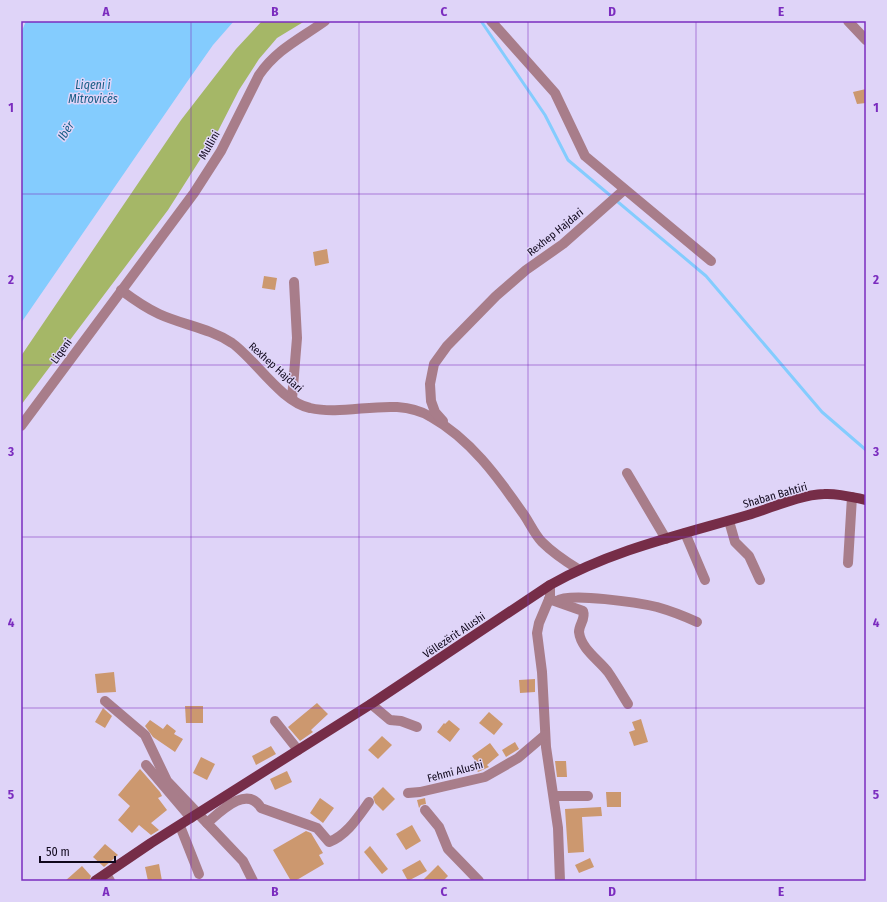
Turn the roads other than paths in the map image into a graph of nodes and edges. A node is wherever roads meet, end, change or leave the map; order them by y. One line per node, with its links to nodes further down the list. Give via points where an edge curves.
1 (325, 21): 8 (street, Mullini, via 281,50 266,65 194,193)
2 (491, 21): 5 (street, via 555,93 585,156)
3 (848, 21): 4 (street)
4 (866, 40)
5 (624, 190): 6 (street); 11 (street, Rexhep Hajdari, via 563,244 526,270 496,296 447,346 434,364 430,384 431,401 435,412)
6 (711, 261)
7 (294, 282): 9 (street, via 297,338)
8 (121, 290): 9 (street, Rexhep Hajdari, via 159,314 208,331 232,344); 10 (street, Liqeni)
9 (292, 399): 11 (street, Rexhep Hajdari, via 308,408 328,410 382,407 418,410)
10 (21, 426)
11 (448, 426): 19 (street, Rexhep Hajdari, via 484,460 541,541)
12 (627, 473): 17 (street)
13 (852, 497): 14 (main road, Shaban Bahtiri); 15 (main road, Shaban Bahtiri, via 824,494 805,497); 18 (street)
14 (866, 500)
15 (729, 521): 16 (main road, Shaban Bahtiri); 21 (street, via 736,542 749,556)
16 (685, 533): 17 (main road, Shaban Bahtiri); 20 (street)
17 (666, 539): 19 (main road, Shaban Bahtiri, via 640,545)
18 (848, 564)
19 (578, 569): 22 (main road, Shaban Bahtiri)
20 (704, 580)
21 (760, 580)
22 (550, 585): 23 (street); 26 (main road, Vëllezërit Alushi)
23 (553, 600): 24 (street, via 574,597 632,602 657,607); 27 (street, via 583,611 585,616 579,631 582,639 591,654 608,671); 30 (street, via 539,623 537,633)
24 (697, 622)
25 (105, 701): 38 (street, via 145,735 167,781)
26 (371, 704): 29 (street, via 390,720 402,721); 31 (main road, Vëllezërit Alushi)
27 (628, 704)
28 (275, 721): 31 (street)
29 (417, 727)
30 (545, 735): 33 (street, Fehmi Alushi, via 518,758 485,777); 34 (street)
31 (298, 750): 38 (main road, Vëllezërit Alushi)
32 (146, 765): 38 (street)
33 (408, 793)
34 (554, 796): 35 (street); 46 (street)
35 (588, 796)
36 (369, 802): 39 (street, via 350,827 329,842 317,828 261,808 257,802 249,799 232,802)
37 (425, 810): 45 (street, via 439,827 448,849)
38 (195, 816): 39 (street); 40 (main road, Vëllezërit Alushi)
39 (207, 822): 44 (street, via 243,861)
40 (180, 826): 41 (street); 42 (main road, Vëllezërit Alushi)
41 (200, 874)
42 (108, 877): 43 (main road, Vëllezërit Alushi)
43 (95, 881)
44 (253, 881)
45 (479, 881)
46 (560, 881)

